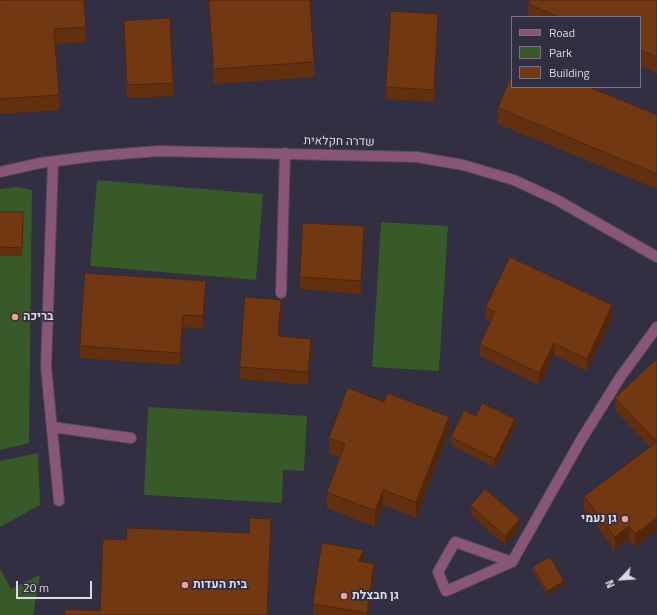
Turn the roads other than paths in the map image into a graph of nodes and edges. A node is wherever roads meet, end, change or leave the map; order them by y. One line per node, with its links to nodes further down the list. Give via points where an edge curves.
1 (285, 154): 2 (street, שדרה חקלאית, via 159,151); 4 (street, שדרה חקלאית, via 417,157 463,165 514,180 557,200); 5 (street)
2 (53, 162): 3 (street, שדרה חקלאית); 7 (street, via 46,367)
3 (0, 172)
4 (657, 257)
5 (281, 293)
6 (657, 327): 10 (street, via 621,376 581,440)
7 (52, 427): 8 (street); 9 (street)
8 (131, 438)
9 (59, 501)
10 (512, 562): 10 (street, via 454,542 438,572 446,591)

